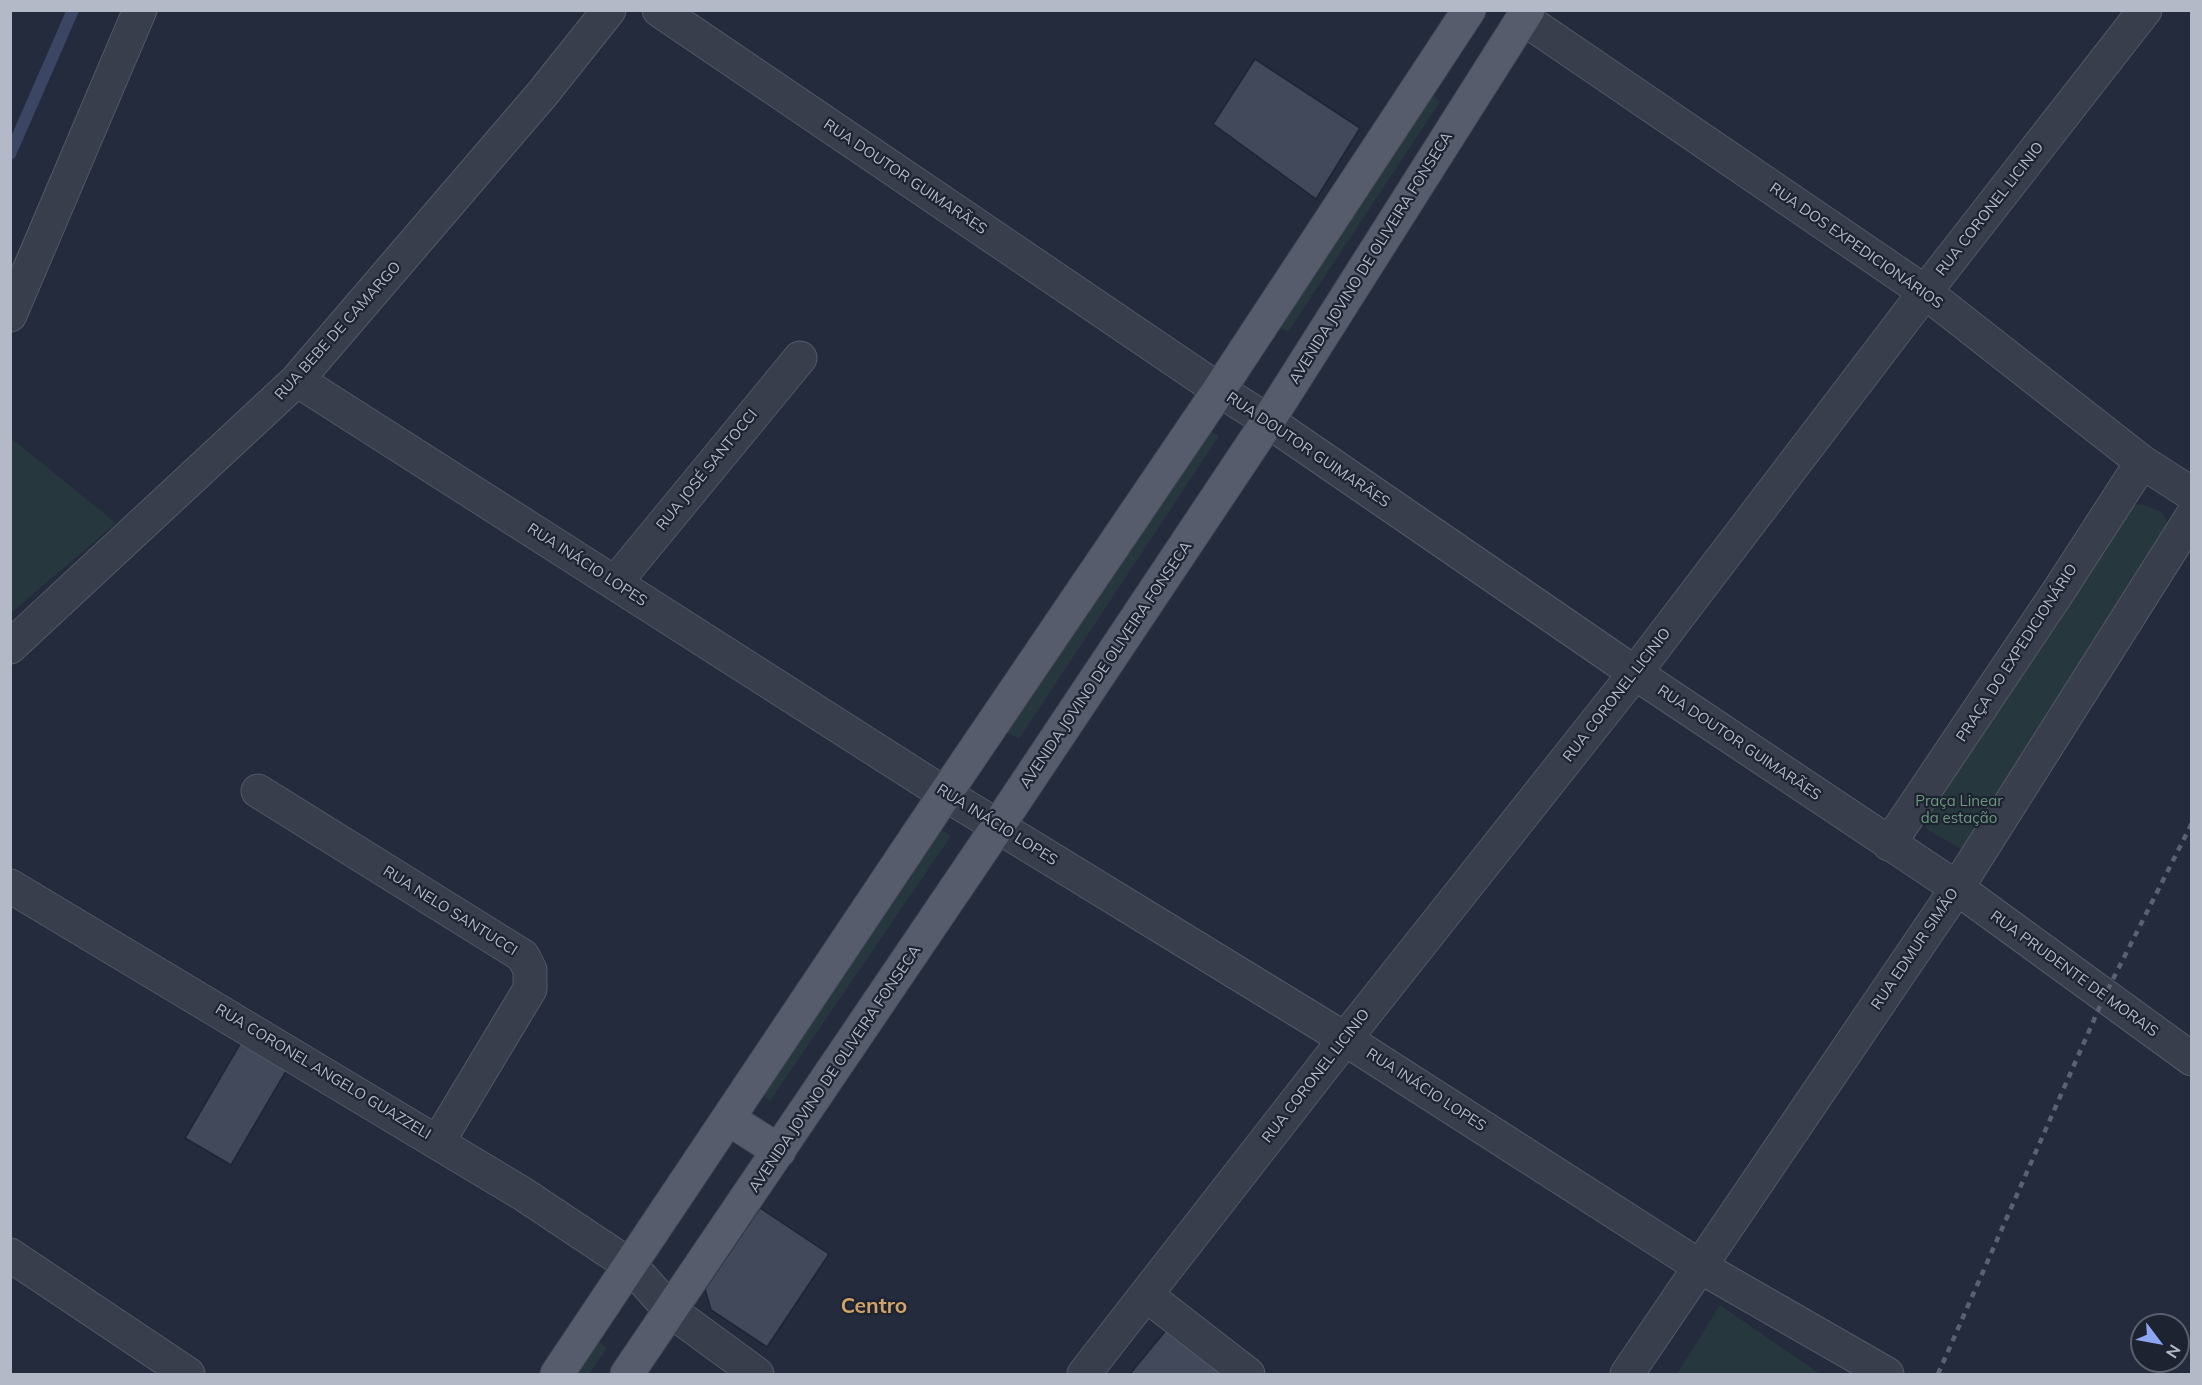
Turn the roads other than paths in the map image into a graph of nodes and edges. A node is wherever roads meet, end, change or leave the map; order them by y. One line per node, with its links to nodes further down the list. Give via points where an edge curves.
1 (140, 10): 8 (street)
2 (609, 10): 10 (street, RUA BEBE DE CAMARGO, via 543,93)
3 (659, 10): 11 (street, RUA DOUTOR GUIMARÃES)
4 (1469, 10): 11 (main road)
5 (2145, 10): 7 (street, RUA CORONEL LICINIO)
6 (1521, 13): 7 (street, RUA DOS EXPEDICIONÁRIOS); 12 (main road, AVENIDA JOVINO DE OLIVEIRA FONSECA)
7 (1925, 292): 13 (street, RUA DOS EXPEDICIONÁRIOS); 18 (street, RUA CORONEL LICINIO)
8 (10, 315)
9 (800, 358): 16 (street, RUA JOSÉ SANTOCCI)
10 (297, 380): 16 (street, RUA INÁCIO LOPES); 17 (street, RUA BEBE DE CAMARGO)
11 (1219, 390): 12 (street, RUA DOUTOR GUIMARÃES); 20 (main road)
12 (1268, 421): 18 (street, RUA DOUTOR GUIMARÃES); 21 (main road, AVENIDA JOVINO DE OLIVEIRA FONSECA)
13 (2142, 462): 14 (street, RUA DOS EXPEDICIONÁRIOS); 22 (street, PRAÇA DO EXPEDICIONÁRIO)
14 (2192, 494)
15 (2192, 516): 24 (street, RUA EDMUR SIMÃO)
16 (615, 583): 20 (street, RUA INÁCIO LOPES)
17 (10, 647)
18 (1635, 673): 22 (street, RUA DOUTOR GUIMARÃES); 25 (street, RUA CORONEL LICINIO)
19 (258, 791): 28 (street, RUA NELO SANTUCCI, via 523,956 530,970 530,989)
20 (945, 794): 21 (street, RUA INÁCIO LOPES); 27 (main road)
21 (998, 826): 25 (street, RUA INÁCIO LOPES); 29 (main road, AVENIDA JOVINO DE OLIVEIRA FONSECA)
22 (1889, 844): 24 (street, RUA DOUTOR GUIMARÃES)
23 (10, 886): 28 (street, RUA CORONEL ANGELO GUAZZELI)
24 (1957, 888): 26 (street, RUA PRUDENTE DE MORAIS); 32 (street, RUA EDMUR SIMÃO)
25 (1345, 1039): 32 (street, RUA INÁCIO LOPES); 33 (street, RUA CORONEL LICINIO)
26 (2192, 1059)
27 (729, 1119): 29 (main road); 31 (main road)
28 (438, 1142): 31 (street, RUA CORONEL ANGELO GUAZZELI)
29 (779, 1151): 34 (main road, AVENIDA JOVINO DE OLIVEIRA FONSECA)
30 (10, 1256): 35 (street)
31 (631, 1266): 34 (street, RUA CORONEL ANGELO GUAZZELI); 36 (main road)
32 (1699, 1266): 41 (street, RUA EDMUR SIMÃO); 42 (street, RUA INÁCIO LOPES)
33 (1146, 1295): 39 (street, RUA CORONEL LICINIO); 40 (street)
34 (671, 1311): 37 (main road, AVENIDA JOVINO DE OLIVEIRA FONSECA); 38 (street, RUA CORONEL ANGELO GUAZZELI)
35 (188, 1374)
36 (557, 1374)
37 (627, 1374)
38 (758, 1374)
39 (1084, 1374)
40 (1248, 1374)
41 (1627, 1374)
42 (1887, 1374)

